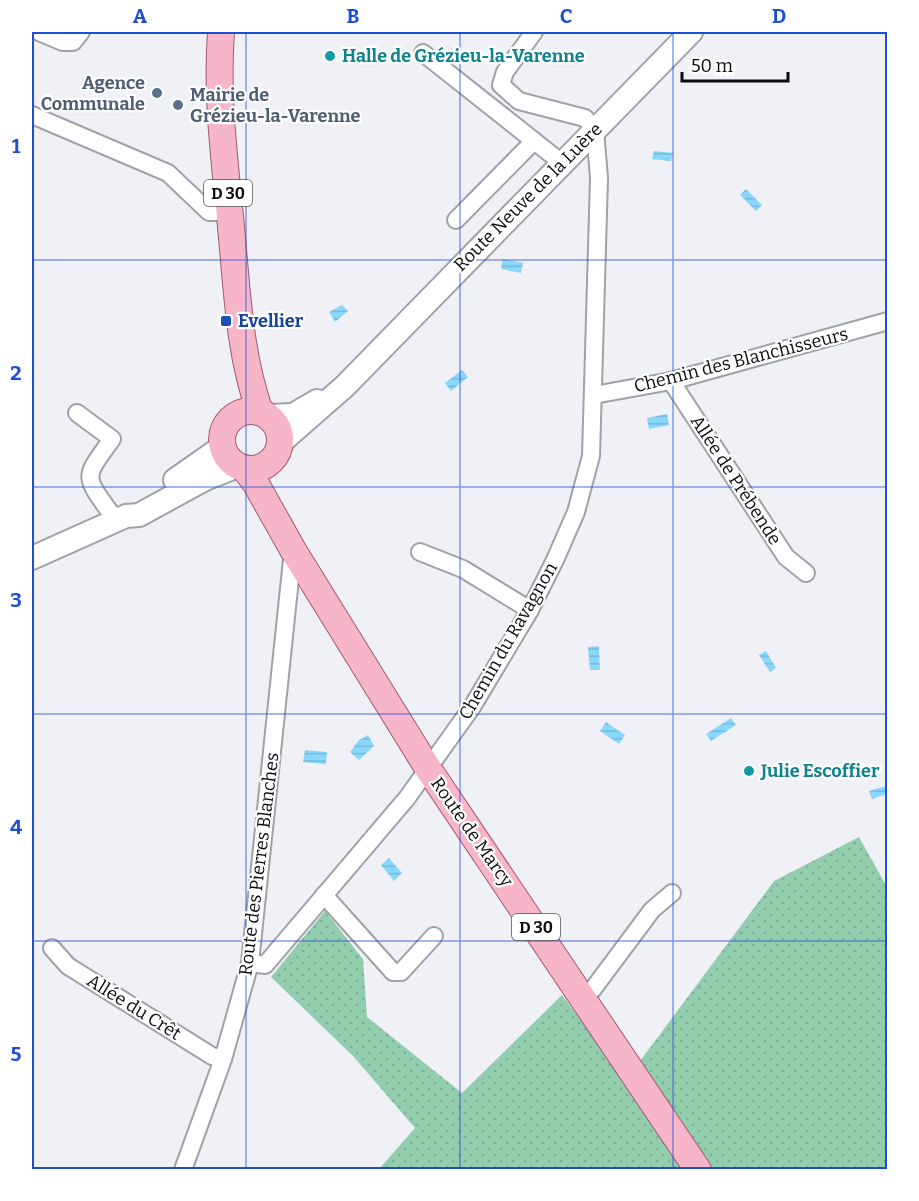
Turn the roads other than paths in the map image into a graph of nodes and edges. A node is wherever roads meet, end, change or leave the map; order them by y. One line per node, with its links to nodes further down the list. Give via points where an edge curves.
1 (39, 32): 2 (street, via 63,42 73,42)
2 (81, 32)
3 (221, 32): 11 (main road, D 30, via 222,129)
4 (534, 32): 8 (street, via 505,72 501,85 519,101 585,118)
5 (691, 32): 8 (street, Route Neuve de la Luère)
6 (423, 53): 9 (street)
7 (32, 115): 11 (street, via 168,173 208,212)
8 (595, 130): 10 (street, Route Neuve de la Luère); 16 (street, Chemin du Ravagnon, via 599,178)
9 (534, 141): 10 (street); 12 (street)
10 (562, 163): 14 (street, Route Neuve de la Luère)
11 (230, 212): 18 (main road, D 30, via 244,354)
12 (456, 220)
13 (888, 321): 15 (street, Chemin des Blanchisseurs)
14 (366, 363): 18 (street, Route Neuve de la Luère, via 293,415); 19 (street, Route Neuve de la Luère)
15 (671, 381): 16 (street, Chemin des Blanchisseurs); 25 (street, Allée de Prébende, via 786,557)
16 (594, 395): 26 (street, Chemin du Ravagnon, via 591,456 576,512)
17 (77, 412): 21 (street, via 112,439 89,470 90,484)
18 (256, 414): 19 (main road, via 276,424); 20 (main road, via 227,422 222,434)
19 (277, 451): 20 (main road, via 255,469); 22 (main road, Route de Marcy / D 30, via 277,502)
20 (235, 461): 21 (street, via 204,462); 22 (main road, Route de Marcy / D 30, via 256,484)
21 (118, 514): 24 (street)
22 (293, 550): 27 (main road, Route de Marcy / D 30); 32 (street, Route des Pierres Blanches)
23 (420, 552): 26 (street, via 463,569)
24 (32, 558)
25 (806, 573)
26 (531, 610): 27 (street, Chemin du Ravagnon)
27 (429, 770): 29 (street, Chemin du Ravagnon); 33 (main road, Route de Marcy / D 30)
28 (672, 893): 33 (street, via 652,910)
29 (324, 896): 30 (street, via 393,972 401,972); 32 (street, Chemin du Ravagnon, via 265,965)
30 (434, 936)
31 (52, 948): 34 (street, Allée du Crêt, via 68,966 212,1056)
32 (250, 963): 34 (street, Route des Pierres Blanches)
33 (584, 998): 36 (main road, Route de Marcy / D 30)
34 (223, 1059): 35 (street, Route des Pierres Blanches)
35 (183, 1170)
36 (698, 1170)

